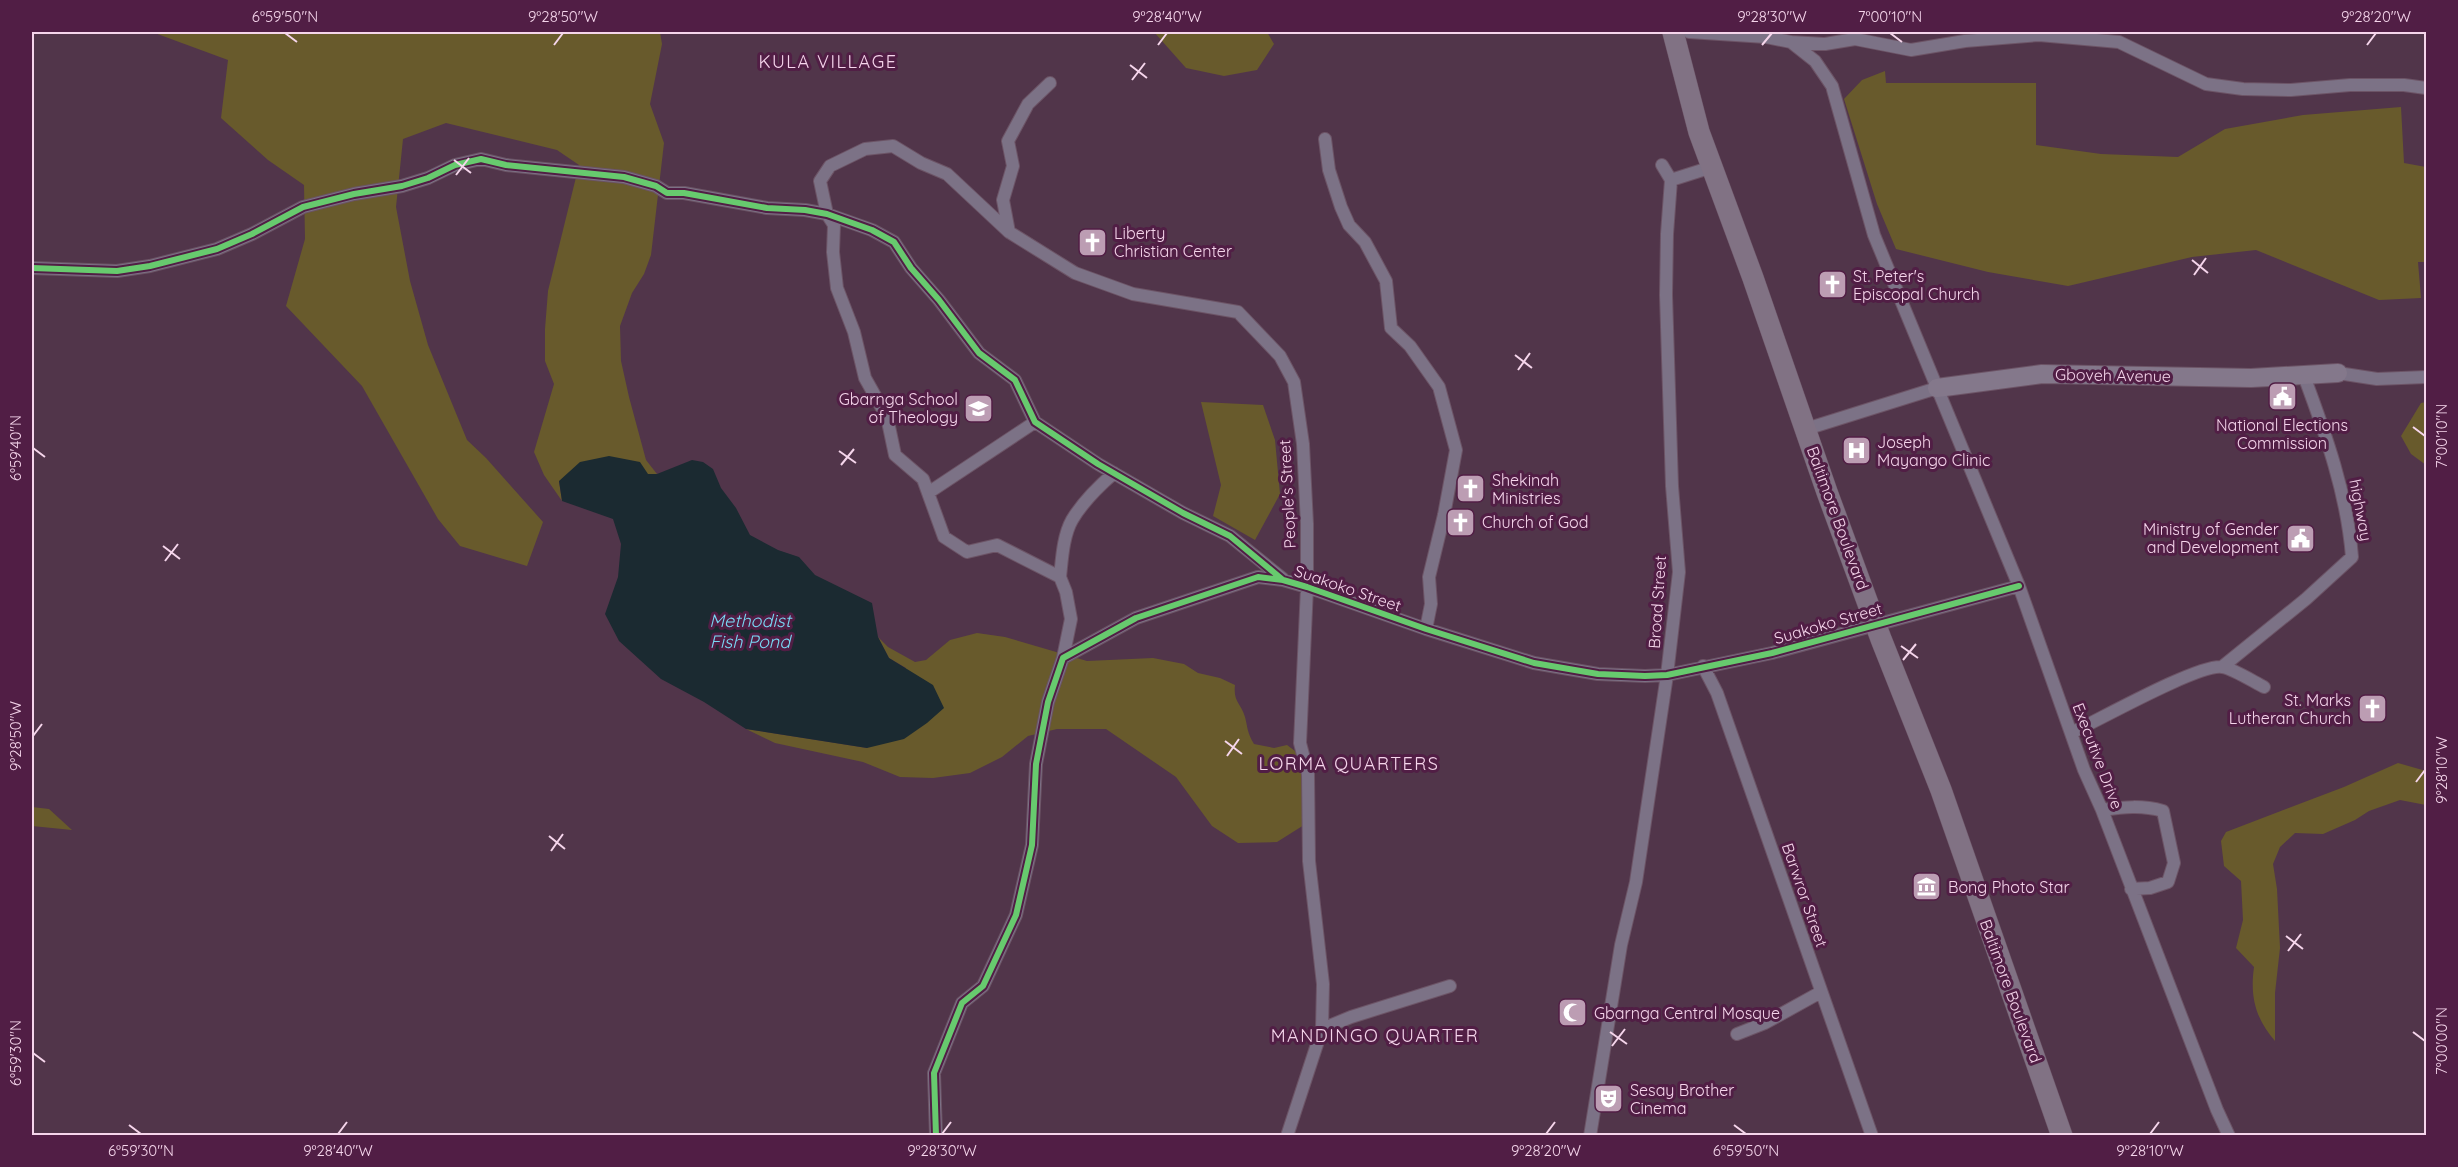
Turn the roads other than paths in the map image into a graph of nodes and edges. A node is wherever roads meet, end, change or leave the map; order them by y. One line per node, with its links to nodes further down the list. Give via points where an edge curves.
1 (1673, 32): 10 (highway, Baltimore Boulevard)
2 (1689, 32): 4 (street)
3 (1893, 32): 5 (street)
4 (1791, 42): 5 (street, via 1825,44 1855,39); 18 (street, Executive Drive, via 1815,61 1832,86 1874,235)
5 (1884, 44): 7 (street, via 1911,50 2040,35 2119,42 2206,84 2291,90 2393,85)
6 (1050, 83): 13 (street, via 1028,104 1008,141 1012,166 1003,200)
7 (2427, 88)
8 (1325, 139): 28 (street, via 1329,170 1348,225 1365,242 1386,280 1391,328 1410,346 1439,387 1456,450 1429,577 1431,604)
9 (1662, 165): 11 (street)
10 (1712, 167): 11 (street); 20 (highway, Baltimore Boulevard)
11 (1671, 180): 32 (street, Broad Street, via 1666,295 1679,572)
12 (828, 214): 13 (street, People's Street, via 820,181 830,166 866,149 893,146 921,164 947,174); 14 (street, via 667,193 624,177 481,159 402,186 303,207 217,249 150,266 117,271); 19 (street, via 894,242 979,353 1015,380); 22 (street, People's Street, via 834,225 837,288 854,332 865,378 887,417 895,455 923,479)
13 (1009, 232): 26 (street, People's Street, via 1075,273 1133,294 1238,312 1280,356 1294,382 1303,444)
14 (32, 268)
15 (2338, 374): 16 (main road, Gboveh Avenue); 17 (street, Gboveh Avenue, via 2376,379)
16 (2304, 376): 18 (main road, Gboveh Avenue, via 2042,374); 31 (street, highway, via 2331,450 2350,528 2352,557)
17 (2427, 377)
18 (1937, 388): 20 (street, Gboveh Avenue); 25 (street, Executive Drive)
19 (1035, 422): 21 (street); 22 (street)
20 (1806, 429): 27 (highway, Baltimore Boulevard)
21 (1114, 473): 23 (street, via 1072,520); 24 (street, via 1230,536)
22 (928, 493): 23 (street, People's Street, via 944,537 967,552 998,545)
23 (1060, 577): 29 (street, via 1071,619)
24 (1283, 580): 26 (street, Suakoko Street); 29 (street, Suakoko Street, via 1258,577 1201,594 1136,618)
25 (2019, 586): 27 (street, Suakoko Street); 34 (street, Executive Drive)
26 (1307, 587): 28 (street, Suakoko Street); 39 (street, People's Street, via 1300,743 1308,774 1309,861 1322,960)
27 (1875, 623): 30 (street, Suakoko Street, via 1772,653); 45 (highway, Baltimore Boulevard, via 1941,790)
28 (1426, 629): 32 (street, Suakoko Street, via 1534,663 1598,674)
29 (1063, 658): 41 (street, via 1048,702 1036,764 1032,846 1016,915 983,986 963,1003 934,1073)
30 (1703, 666): 32 (street, Suakoko Street); 38 (street, Barwror Street, via 1717,693)
31 (2222, 667): 33 (street); 34 (street, highway, via 2202,671 2149,694)
32 (1667, 675): 43 (street, Broad Street)
33 (2264, 687)
34 (2071, 733): 35 (street, Executive Drive)
35 (2102, 810): 36 (street, Executive Drive); 36 (street, via 2129,806 2163,812 2174,863 2168,882)
36 (2131, 889): 46 (street, Executive Drive)
37 (1450, 986): 39 (street)
38 (1821, 992): 40 (street); 44 (street, Barwror Street)
39 (1322, 1029): 42 (street, People's Street)
40 (1737, 1034)
41 (936, 1136)
42 (1287, 1136)
43 (1590, 1136)
44 (1872, 1136)
45 (2062, 1136)
46 (2229, 1136)

